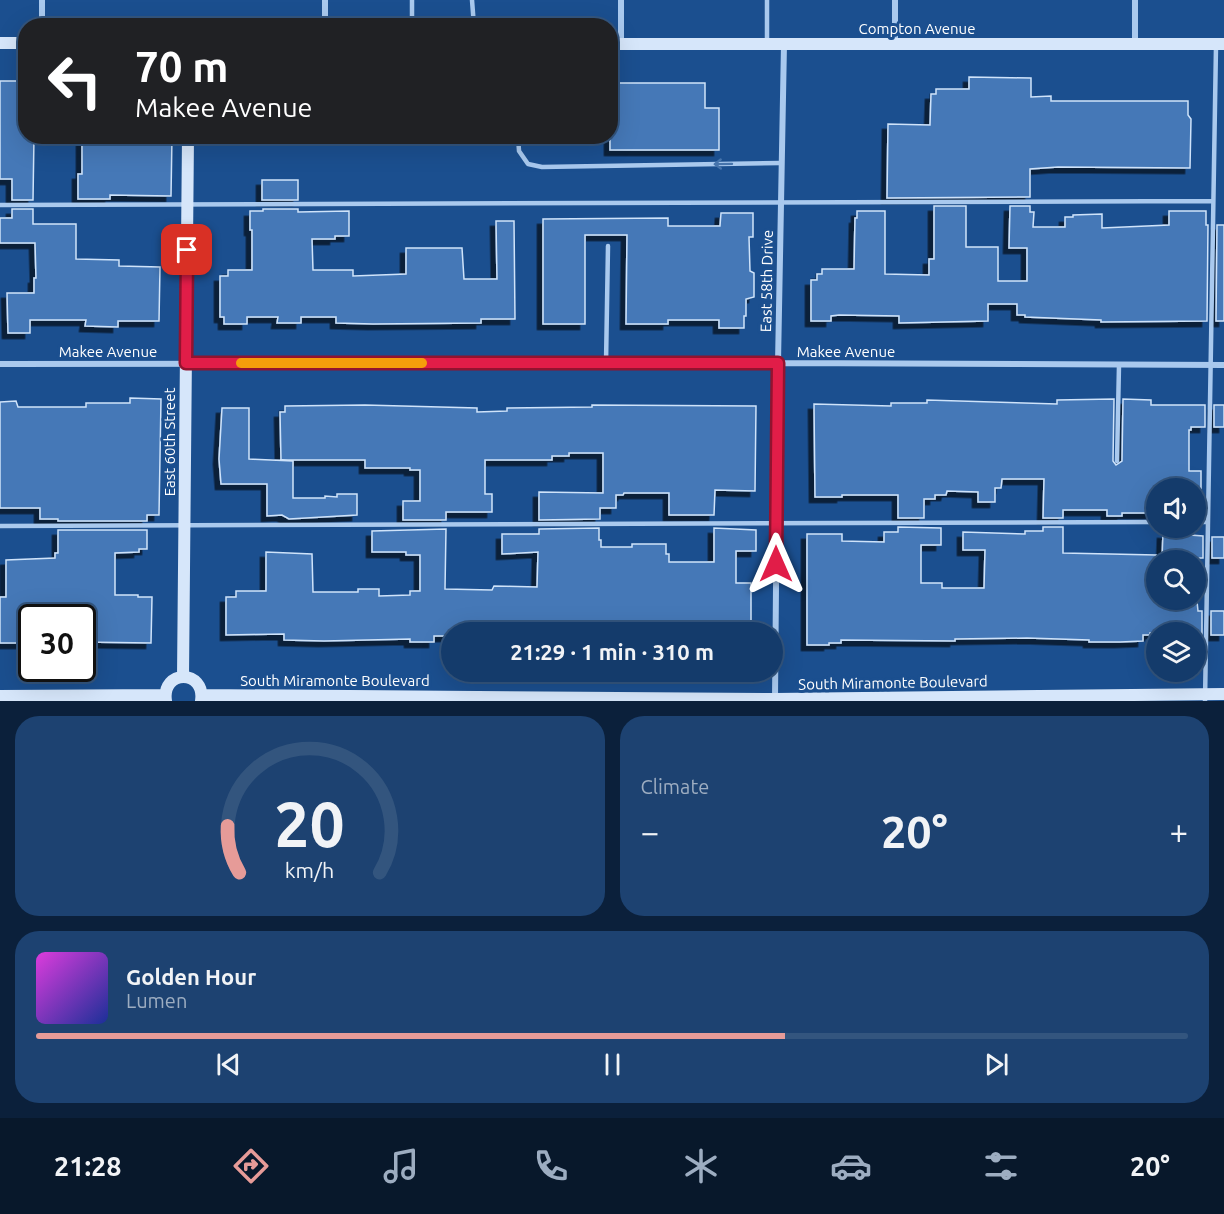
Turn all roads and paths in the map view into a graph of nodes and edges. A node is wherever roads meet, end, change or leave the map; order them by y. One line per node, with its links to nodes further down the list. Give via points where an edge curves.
1 (42, 0): 9 (street)
2 (325, 0): 10 (street)
3 (412, 0): 11 (lane)
4 (472, 0): 12 (lane)
5 (621, 0): 13 (street)
6 (767, 0): 17 (lane)
7 (895, 0): 19 (street)
8 (1135, 0): 20 (street)
9 (42, 18)
10 (325, 18)
11 (412, 18)
12 (473, 18)
13 (618, 26)
14 (0, 43): 15 (street)
15 (18, 43)
16 (618, 44): 17 (street, Compton Avenue)
17 (767, 44): 18 (street, Compton Avenue)
18 (784, 44): 19 (street, Compton Avenue); 24 (street, East 58th Drive)
19 (895, 44): 20 (street, Compton Avenue)
20 (1135, 44): 21 (street, Compton Avenue)
21 (1220, 44): 25 (lane)
22 (188, 144): 28 (street, East 60th Street)
23 (519, 144): 24 (lane, one-way to 23, via 542,167 528,164)
24 (781, 163): 26 (street, East 58th Drive)
25 (1214, 201): 26 (lane); 35 (lane)
26 (781, 202): 28 (lane); 31 (street, East 58th Drive)
27 (0, 205): 28 (lane)
28 (188, 205): 30 (street, East 60th Street)
29 (608, 246): 33 (lane)
30 (186, 363): 32 (street, Makee Avenue); 33 (street, Makee Avenue); 41 (street, East 60th Street)
31 (778, 363): 33 (street, Makee Avenue); 34 (street, Makee Avenue); 38 (street, East 58th Drive)
32 (0, 364)
33 (606, 364)
34 (1119, 365): 35 (street, Makee Avenue); 37 (lane)
35 (1210, 365): 36 (street, Makee Avenue); 40 (lane)
36 (1224, 365)
37 (1117, 461)
38 (776, 522): 39 (lane); 41 (lane); 49 (street, East 58th Drive)
39 (1146, 522)
40 (1208, 522): 48 (lane)
41 (184, 525): 42 (lane); 43 (street, East 60th Street)
42 (0, 526)
43 (183, 677): 46 (street, via 168,685); 47 (street, via 198,684)
44 (1224, 694): 48 (street, South Miramonte Boulevard)
45 (0, 696): 46 (street)
46 (166, 698)
47 (201, 698): 49 (street, South Miramonte Boulevard)
48 (1204, 698): 50 (street, South Miramonte Boulevard)
49 (775, 699): 50 (street, South Miramonte Boulevard)
50 (883, 700)

